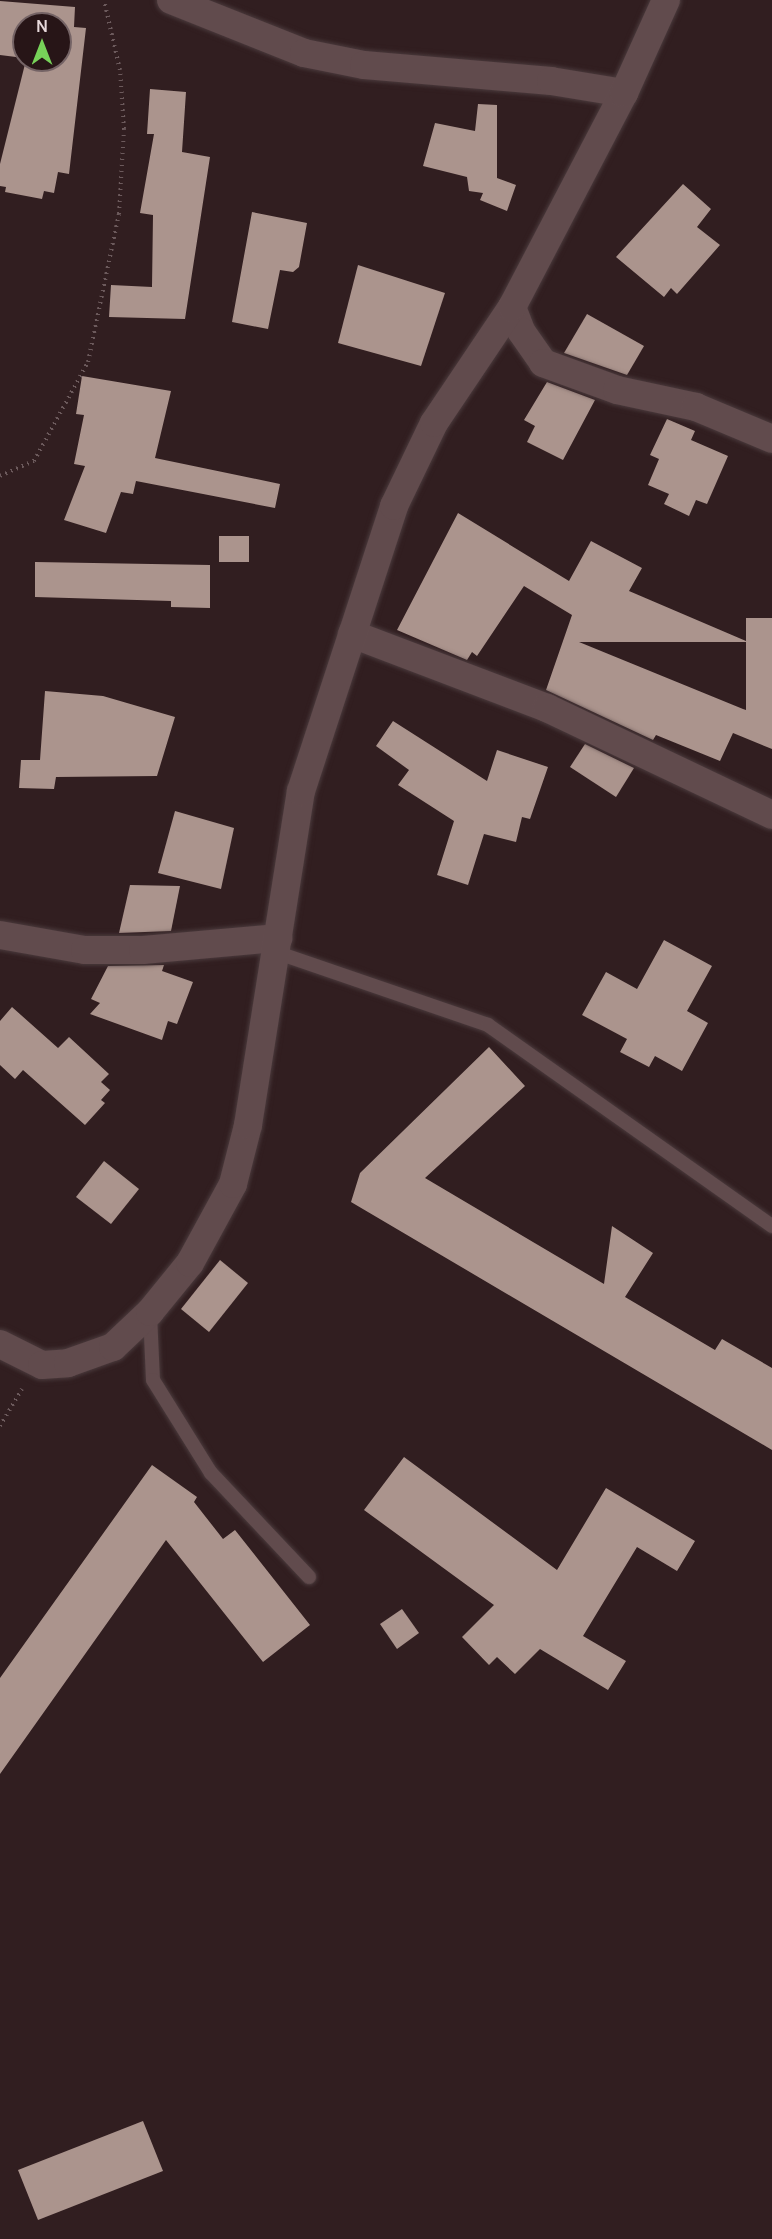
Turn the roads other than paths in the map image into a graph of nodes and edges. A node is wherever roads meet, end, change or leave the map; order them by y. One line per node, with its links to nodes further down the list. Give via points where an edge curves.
1 (171, 0): 3 (street, via 304,53 364,65 551,81)
2 (666, 0): 3 (street)
3 (624, 93): 4 (street)
4 (512, 307): 5 (street, via 521,332 543,363 617,390 696,407); 6 (street, via 434,423 399,495)
5 (772, 439)
6 (352, 634): 7 (street, via 547,708); 9 (street, via 301,791)
7 (772, 815)
8 (0, 935): 9 (street, via 31,944 132,950)
9 (276, 945): 10 (lane, via 488,1024); 11 (street, via 248,1125 233,1184 190,1263)
10 (772, 1226)
11 (150, 1312): 12 (street, via 113,1347 68,1363 42,1365); 13 (lane, via 153,1380 211,1473)
12 (0, 1344)
13 (309, 1577)

